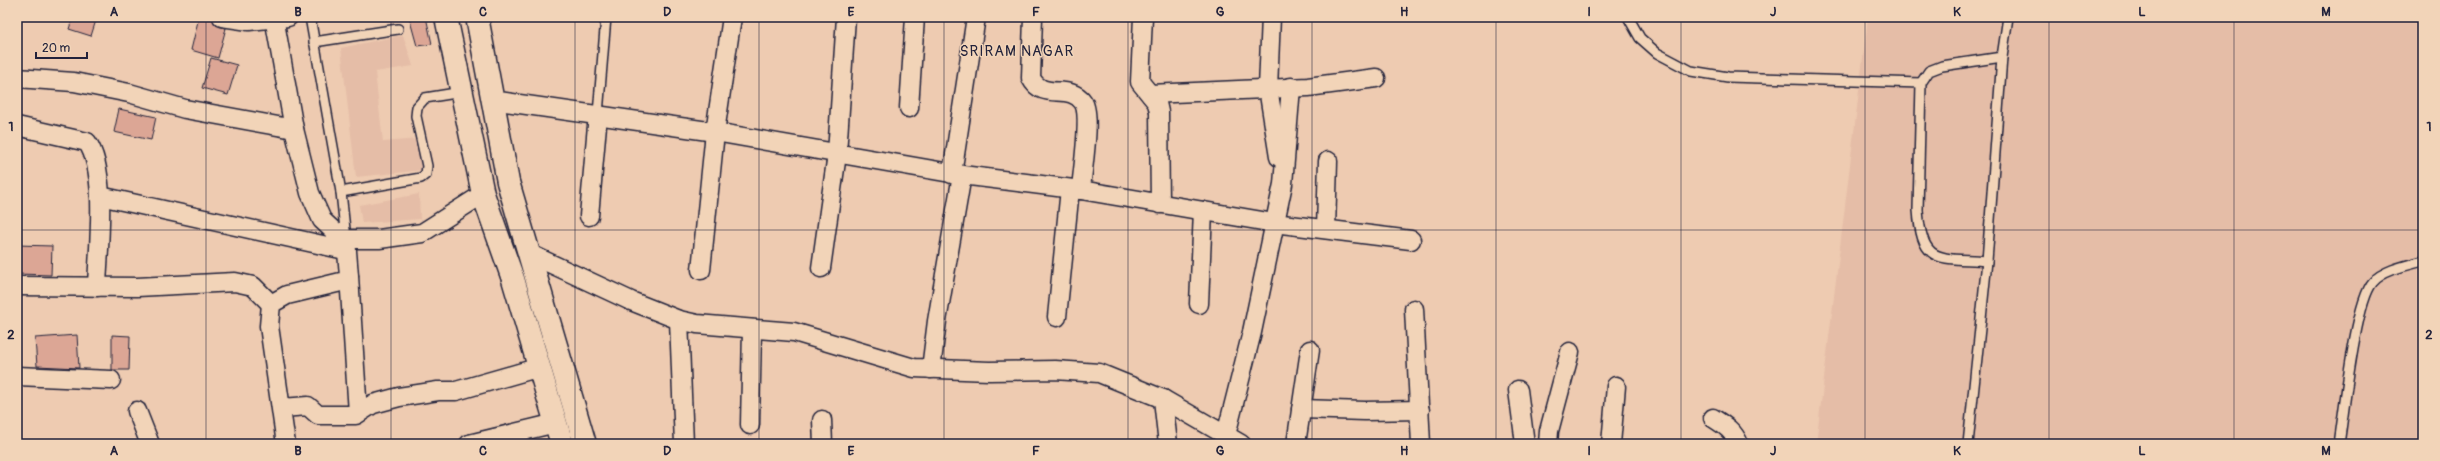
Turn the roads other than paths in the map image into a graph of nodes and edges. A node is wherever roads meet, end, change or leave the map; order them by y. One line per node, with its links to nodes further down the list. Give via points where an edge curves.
1 (222, 17): 15 (street, via 249,21)
2 (310, 17): 17 (lane)
3 (446, 17): 24 (main road)
4 (477, 17): 26 (main road)
5 (606, 17): 28 (lane)
6 (732, 17): 31 (street)
7 (846, 17): 32 (street)
8 (914, 17): 27 (street)
9 (976, 17): 34 (street)
10 (1033, 17): 36 (street, via 1031,78 1035,86 1042,91 1064,92 1084,103 1088,122)
11 (1143, 17): 25 (street, via 1140,82)
12 (1271, 17): 23 (street)
13 (1628, 17): 21 (lane, via 1640,38 1657,53 1691,71 1728,77)
14 (2008, 17): 18 (lane)
15 (279, 18): 30 (street)
16 (398, 29): 17 (lane)
17 (314, 42): 37 (lane)
18 (2002, 57): 21 (lane, via 1942,66 1929,71); 47 (lane)
19 (17, 78): 30 (street, via 74,82 129,93 185,109)
20 (1376, 78): 22 (street)
21 (1921, 83): 47 (lane, via 1918,210 1924,245 1933,254)
22 (1291, 87): 23 (street); 35 (street)
23 (1268, 88): 25 (street); 35 (street)
24 (462, 92): 37 (lane, via 425,98 417,107 416,116 427,166 426,174 421,178); 38 (main road)
25 (1150, 94): 40 (street, via 1157,103 1159,112)
26 (492, 100): 28 (street); 49 (main road, via 508,182)
27 (909, 108)
28 (598, 114): 31 (street); 42 (street)
29 (17, 126): 39 (street, via 87,142 96,159)
30 (294, 129): 46 (street, via 314,206 322,220)
31 (715, 132): 32 (street); 51 (street)
32 (837, 154): 34 (street); 50 (street)
33 (1328, 161): 44 (street)
34 (957, 174): 36 (street); 65 (street)
35 (1283, 184): 43 (street)
36 (1076, 190): 40 (street); 59 (street)
37 (341, 192): 46 (lane)
38 (483, 194): 46 (street, via 422,233); 53 (main road)
39 (100, 196): 46 (street); 55 (street)
40 (1160, 204): 41 (street)
41 (1203, 211): 43 (street); 57 (street)
42 (589, 216)
43 (1274, 223): 44 (street); 80 (street, via 1244,363)
44 (1326, 229): 45 (street)
45 (1411, 240)
46 (346, 245): 52 (street)
47 (1987, 261): 95 (lane)
48 (2423, 261): 96 (lane, via 2398,268 2373,282 2362,304)
49 (531, 262): 53 (main road); 60 (street); 85 (main road)
50 (821, 268)
51 (701, 270)
52 (349, 276): 56 (street, via 339,283 287,295); 75 (street)
53 (513, 279): 64 (main road)
54 (17, 286): 55 (street)
55 (97, 287): 56 (street, via 235,282)
56 (263, 296): 71 (street)
57 (1199, 304)
58 (1414, 309): 73 (street)
59 (1057, 317)
60 (679, 320): 61 (street, via 703,325); 86 (street)
61 (752, 329): 65 (street, via 812,336 900,365); 79 (street)
62 (1310, 350): 72 (street)
63 (1570, 352): 92 (street, via 1549,431)
64 (540, 367): 75 (street, via 456,391 399,397 373,404); 78 (main road)
65 (931, 369): 70 (street, via 1076,370 1099,373)
66 (17, 376): 67 (street)
67 (111, 380)
68 (1616, 386): 93 (street)
69 (1518, 390): 91 (street)
70 (1163, 399): 80 (street); 88 (street)
71 (282, 408): 75 (street, via 308,406 318,415); 82 (street)
72 (1301, 408): 73 (street); 89 (street)
73 (1420, 410): 90 (street)
74 (137, 411): 81 (street)
75 (358, 413)
76 (1713, 418): 94 (street, via 1728,428 1736,436)
77 (822, 420): 87 (street)
78 (556, 423): 83 (street); 84 (main road)
79 (750, 425)
80 (1231, 441)
81 (150, 444)
82 (286, 444)
83 (469, 444)
84 (562, 444)
85 (585, 444)
86 (684, 444)
87 (822, 444)
88 (1168, 444)
89 (1296, 444)
90 (1421, 444)
91 (1525, 444)
92 (1548, 444)
93 (1611, 444)
94 (1739, 444)
95 (1968, 444)
96 (2339, 444)

